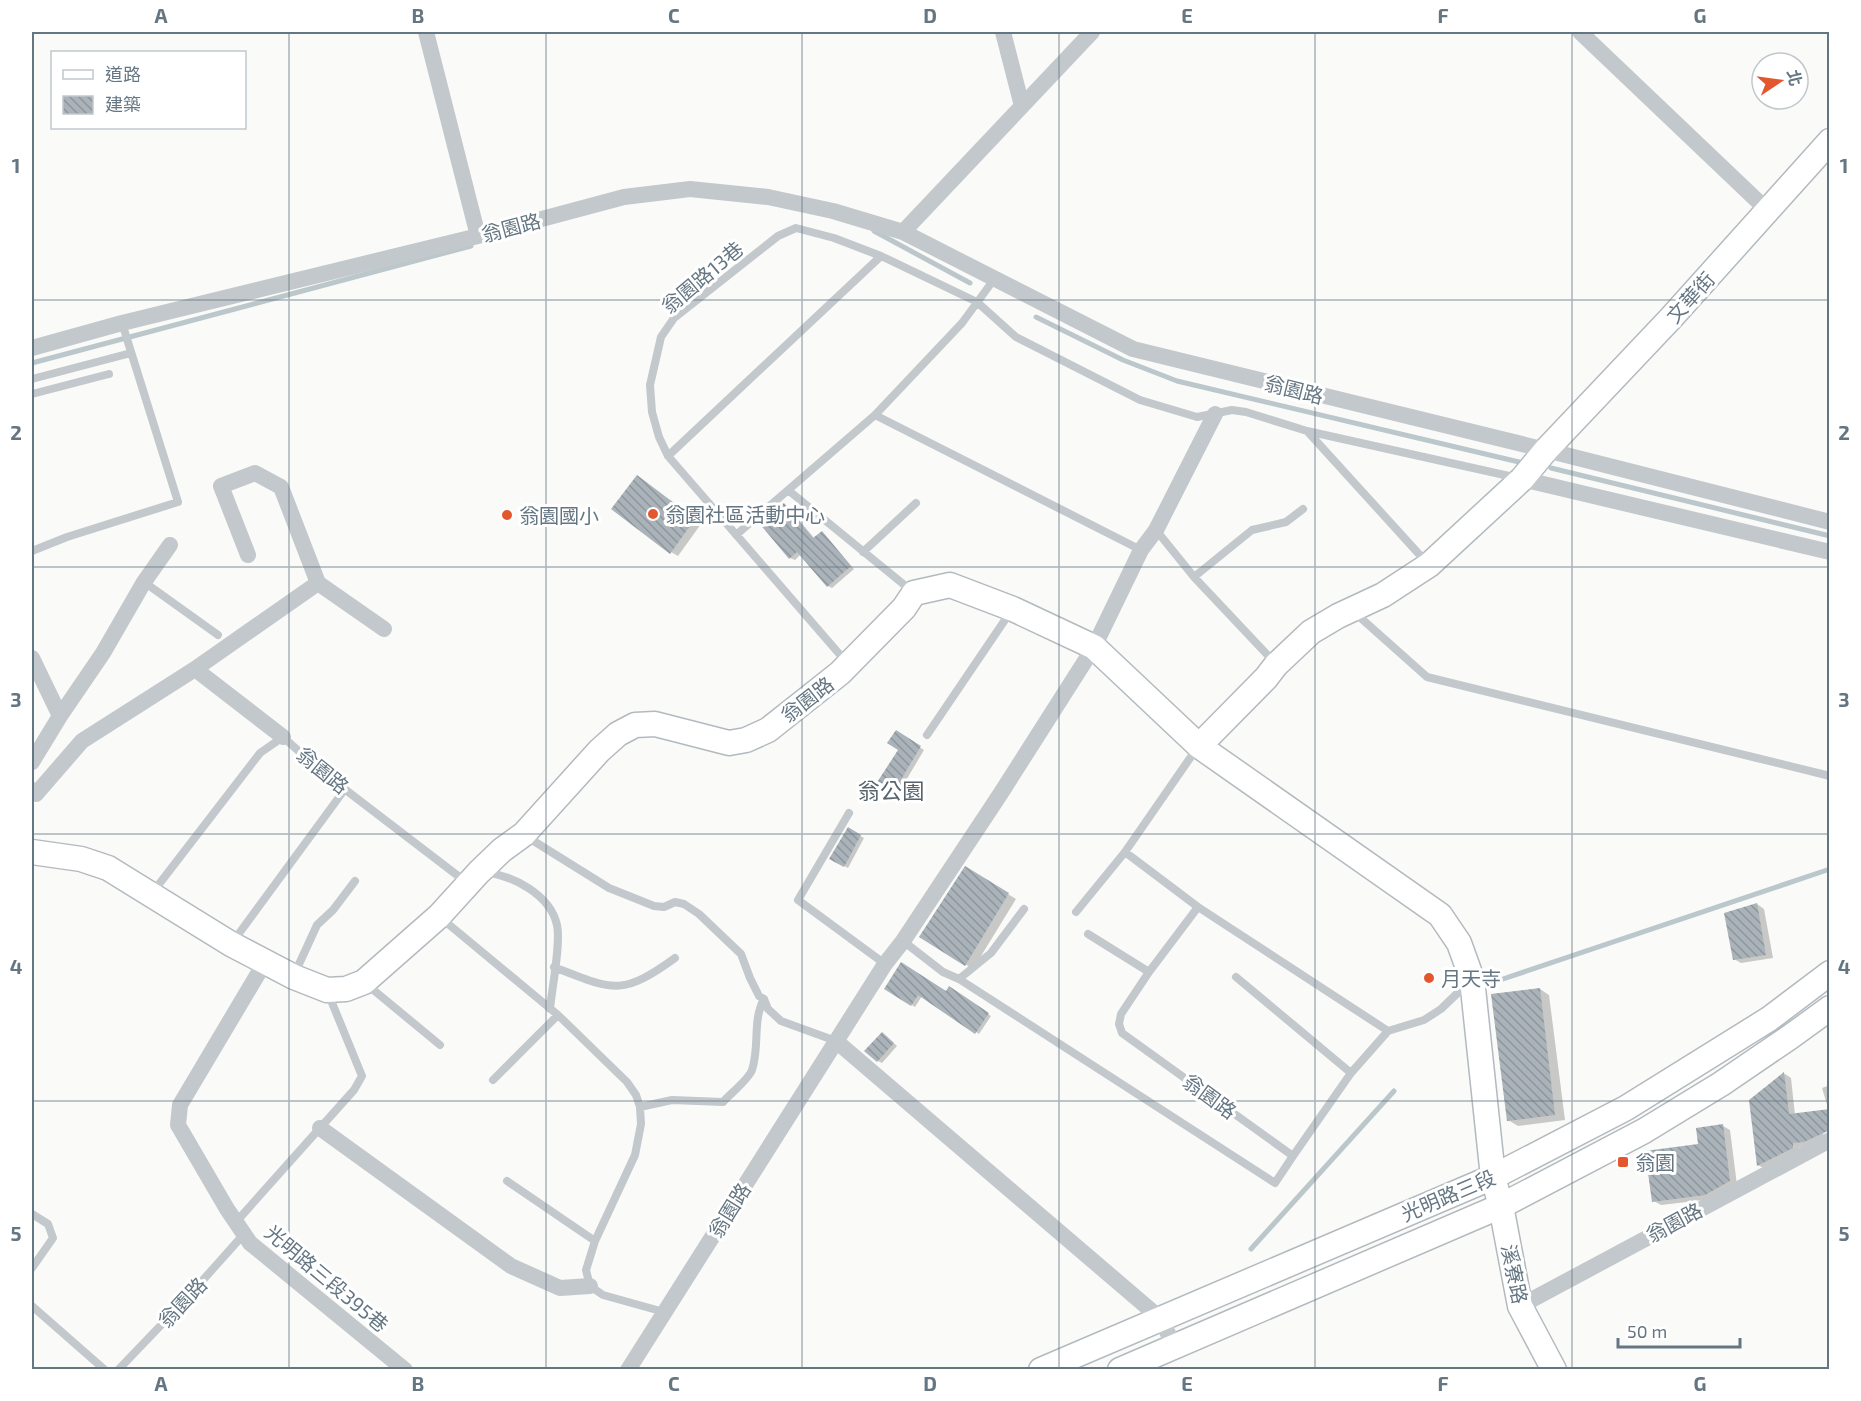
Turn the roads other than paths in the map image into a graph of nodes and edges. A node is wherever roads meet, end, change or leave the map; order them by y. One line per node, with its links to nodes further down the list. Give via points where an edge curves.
1 (426, 32): 9 (street)
2 (1003, 32): 5 (street)
3 (1092, 32): 5 (street)
4 (1580, 32): 7 (street)
5 (1022, 105): 8 (street)
6 (1830, 141): 7 (street, 文華街)
7 (1767, 210): 22 (street, 文華街)
8 (903, 231): 9 (street, 翁園路, via 768,197 690,189 624,196); 11 (street, 翁園路)
9 (478, 236): 13 (street, 翁園路)
10 (881, 256): 12 (lane, 翁園路13巷); 23 (lane); 23 (lane, 翁園路13巷, via 796,228 778,236 674,318 661,337 650,385 652,412)
11 (995, 278): 12 (lane); 22 (street, 翁園路, via 1133,349)
12 (977, 302): 19 (lane, 翁園路13巷, via 1016,337 1140,400 1197,417); 20 (lane)
13 (122, 323): 14 (street, 翁園路); 15 (lane)
14 (32, 348)
15 (131, 353): 17 (lane); 32 (lane, via 178,502)
16 (109, 374): 18 (lane)
17 (32, 379)
18 (32, 394)
19 (1215, 414): 21 (lane, 翁園路13巷, via 1246,412); 29 (street, 翁園路)
20 (875, 415): 25 (lane); 33 (lane)
21 (1307, 431): 24 (lane, 翁園路13巷); 37 (lane, 翁園路)
22 (1546, 450): 24 (street); 28 (street, 翁園路)
23 (668, 456): 30 (lane, 翁園路13巷)
24 (1522, 479): 35 (street); 37 (street)
25 (788, 490): 30 (lane); 34 (lane)
26 (916, 503): 34 (lane)
27 (1303, 509): 38 (lane, via 1286,522 1252,530)
28 (1830, 522)
29 (1156, 530): 33 (street, 翁園路); 38 (lane)
30 (736, 535): 48 (lane, 翁園路13巷)
31 (170, 545): 39 (street)
32 (32, 550)
33 (1141, 550): 46 (street, 翁園路)
34 (863, 552): 41 (lane)
35 (1830, 552)
36 (248, 555): 40 (street, via 221,486 255,473 281,488)
37 (1429, 565): 43 (street, via 1383,595)
38 (1194, 577): 49 (lane)
39 (144, 582): 45 (lane); 51 (street)
40 (318, 583): 44 (street); 50 (street)
41 (914, 593): 42 (street, via 950,585); 48 (street, 翁園路)
42 (1013, 609): 46 (street); 52 (lane)
43 (1352, 609): 49 (street, via 1311,632); 56 (lane, via 1427,677)
44 (384, 628)
45 (218, 635)
46 (1094, 646): 54 (street); 71 (street, 翁園路)
47 (32, 658): 51 (street)
48 (848, 664): 60 (street, 翁園路, via 768,730 746,740 729,743 655,724 627,729 599,751)
49 (1276, 665): 54 (street)
50 (195, 669): 53 (street); 58 (street, via 82,741 36,794)
51 (60, 716): 55 (street)
52 (927, 735)
53 (284, 737): 57 (lane, 翁園路); 65 (lane, 翁園路, via 260,753)
54 (1199, 746): 62 (lane); 82 (street, via 1440,915 1460,943)
55 (32, 762)
56 (1830, 776)
57 (345, 789): 63 (lane, 翁園路); 72 (lane)
58 (32, 790)
59 (849, 813): 75 (lane, via 798,900)
60 (524, 834): 63 (street, 翁園路); 85 (lane, via 609,888 654,906 684,904 699,914 741,954 759,996)
61 (32, 852): 65 (street, via 81,859 108,868)
62 (1125, 852): 66 (lane); 68 (lane)
63 (474, 878): 69 (street, 翁園路); 76 (lane, via 502,874 525,885 545,903 557,925)
64 (355, 881): 79 (lane, via 316,925)
65 (152, 894): 72 (street)
66 (1198, 907): 77 (lane, 翁園路); 89 (lane)
67 (1024, 909): 81 (lane, via 991,953)
68 (1076, 912)
69 (439, 916): 83 (street, 翁園路); 87 (lane)
70 (1088, 934): 77 (lane)
71 (903, 941): 75 (street, 翁園路); 81 (lane)
72 (231, 944): 74 (street)
73 (675, 958): 76 (lane, via 654,974 610,987)
74 (265, 962): 79 (street); 102 (street, 光明路三段395巷, via 180,1105 178,1125)
75 (885, 964): 90 (street, 翁園路)
76 (554, 967): 87 (lane)
77 (1149, 972): 97 (lane, 翁園路, via 1121,1014 1122,1033)
78 (1830, 973): 98 (street, 光明路三段, via 1769,1019 1626,1108)
79 (294, 976): 84 (street)
80 (1236, 977): 92 (lane)
81 (959, 979): 97 (lane, via 1275,1184)
82 (1472, 979): 89 (lane, via 1442,1009 1424,1020); 98 (street)
83 (364, 982): 84 (street, 翁園路, via 346,989); 91 (lane)
84 (327, 990): 95 (lane, 翁園路, via 362,1076)
85 (764, 999): 90 (lane, via 781,1021); 94 (lane, via 756,1022 752,1072 723,1102 672,1100)
86 (1830, 1008): 100 (street, 光明路三段, via 1721,1084 1644,1131)
87 (550, 1009): 88 (lane)
88 (558, 1015): 93 (lane); 94 (lane, via 627,1082)
89 (1388, 1031): 92 (lane)
90 (836, 1041): 108 (street, 翁園路); 109 (street)
91 (440, 1045)
92 (1351, 1073): 97 (lane)
93 (493, 1080)
94 (640, 1107): 103 (lane, via 635,1155)
95 (320, 1128): 102 (lane, 翁園路); 105 (street, via 511,1266 560,1288)
96 (1830, 1140): 107 (street, 翁園路)
97 (1293, 1156)
98 (1493, 1177): 100 (street, 溪寮路); 109 (street, 光明路三段)
99 (507, 1181): 103 (lane)
100 (1501, 1206): 107 (street, 溪寮路); 110 (street, 光明路三段)
101 (32, 1214): 104 (lane, via 48,1224 53,1238)
102 (240, 1228): 112 (lane, 翁園路, via 186,1299); 113 (street, 光明路三段395巷, via 250,1243)
103 (595, 1241): 105 (lane, via 586,1270)
104 (32, 1268)
105 (590, 1286): 108 (lane, via 603,1295)
106 (32, 1306): 111 (lane)
107 (1520, 1306): 117 (street, 溪寮路)
108 (664, 1312): 114 (street, 翁園路)
109 (1161, 1319): 110 (street); 115 (street, 光明路三段)
110 (1174, 1347): 116 (street, 光明路三段)
111 (105, 1370)
112 (118, 1370)
113 (405, 1370)
114 (628, 1370)
115 (1041, 1370)
116 (1120, 1370)
117 (1554, 1370)

